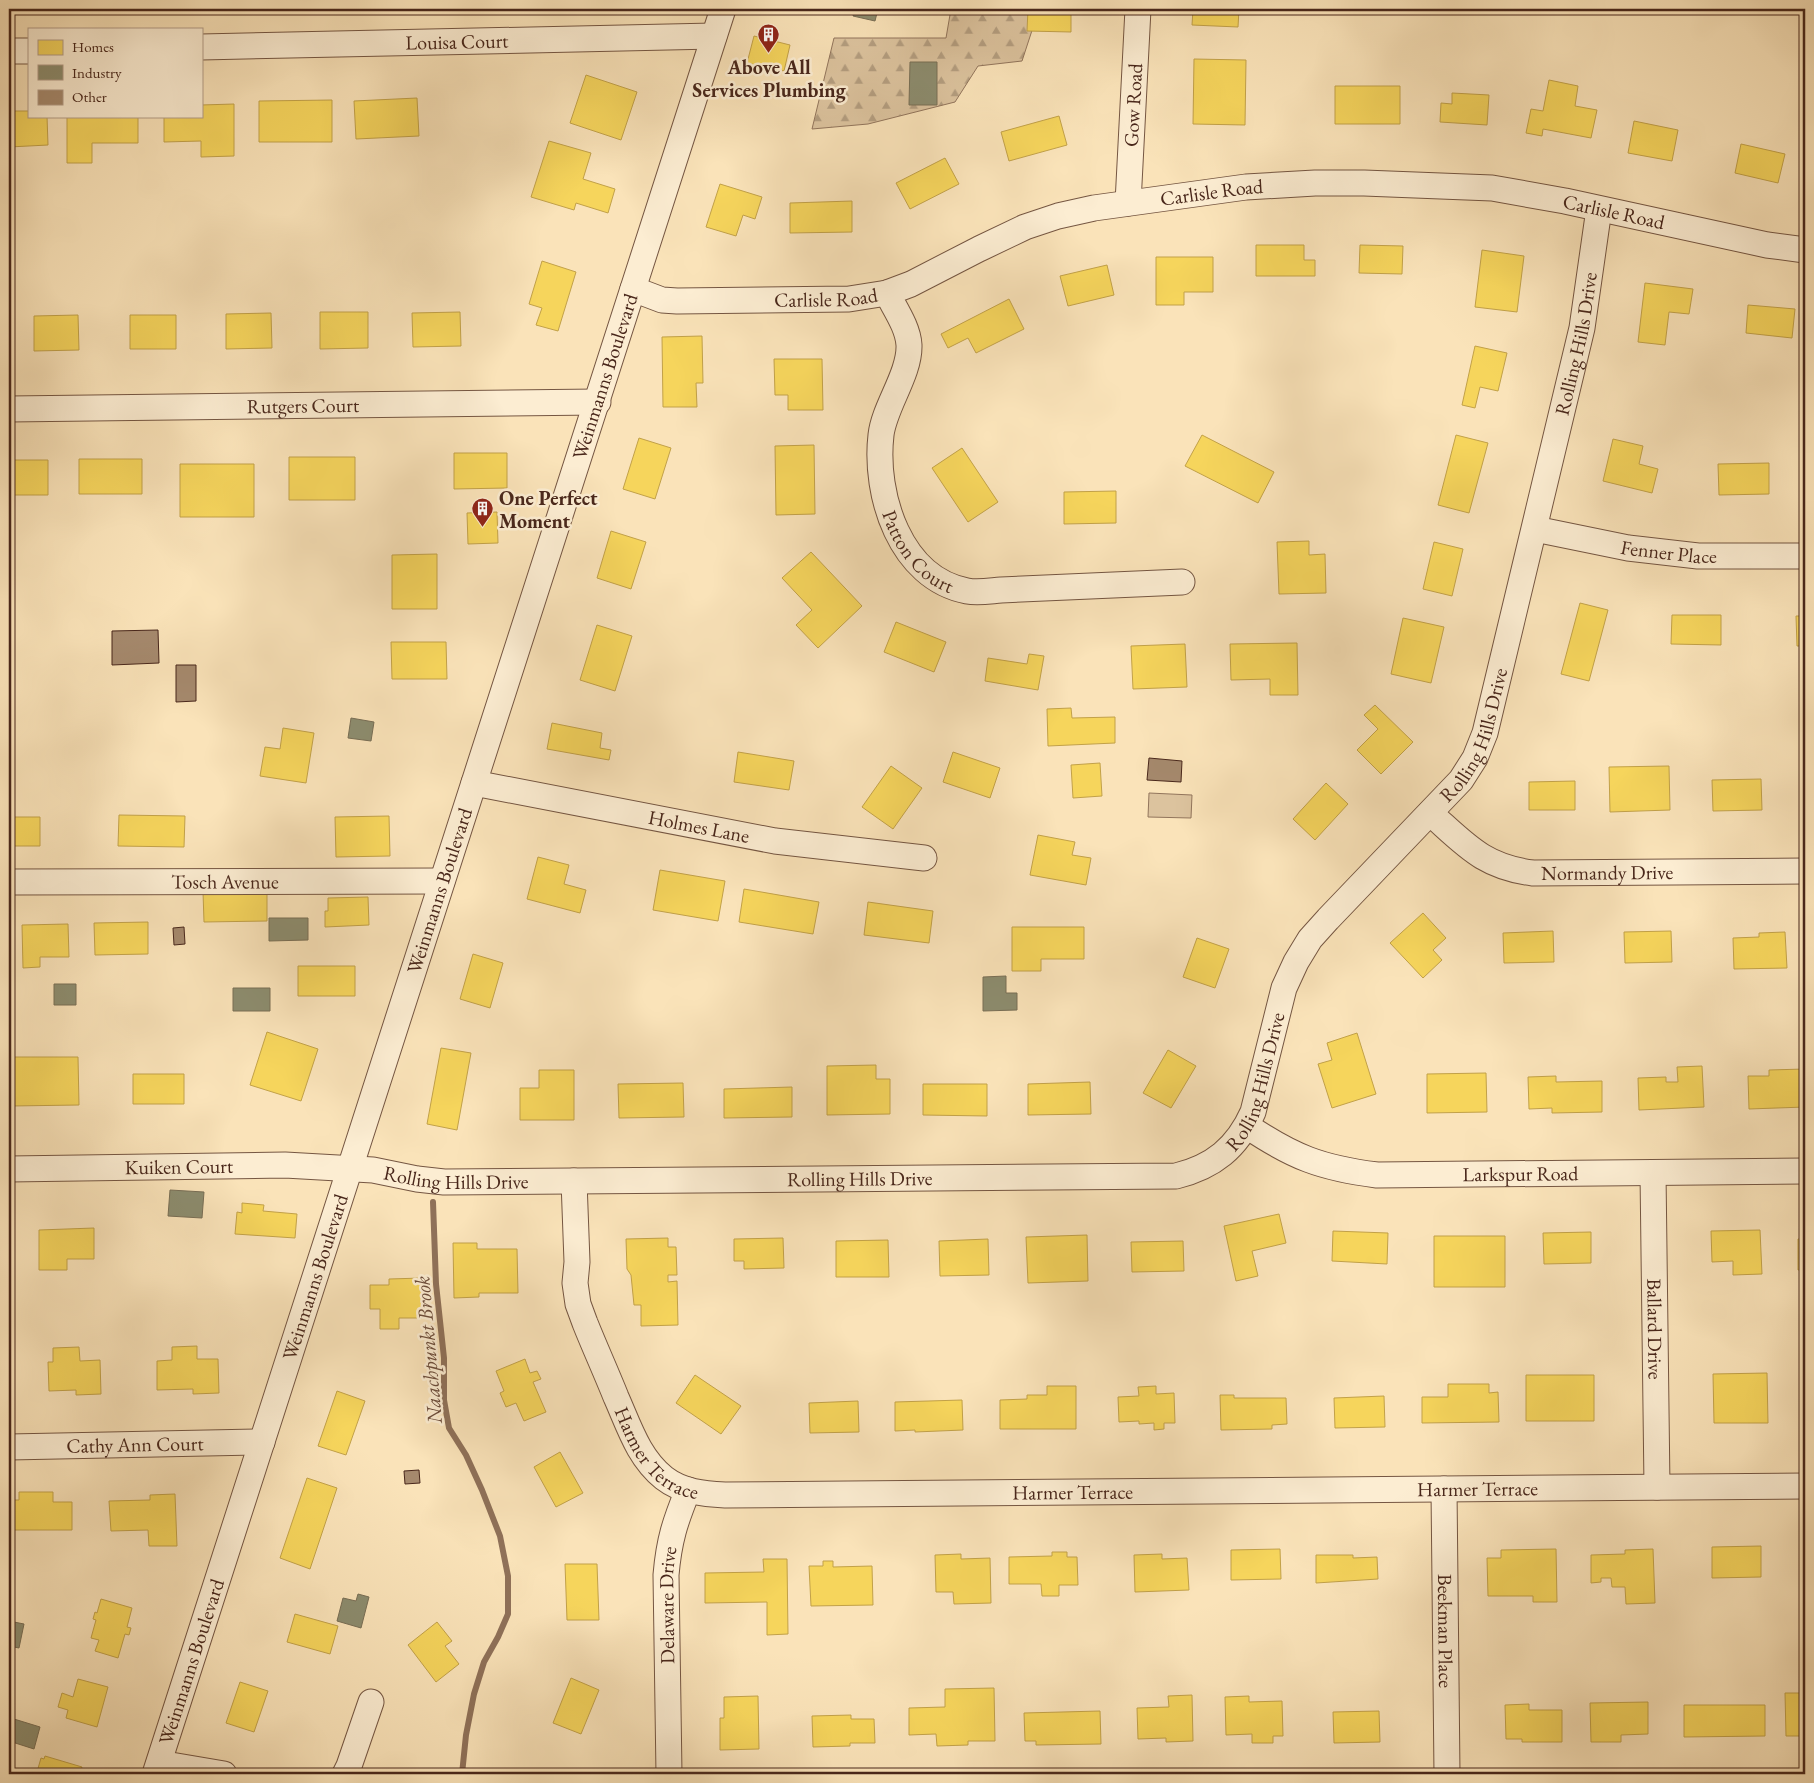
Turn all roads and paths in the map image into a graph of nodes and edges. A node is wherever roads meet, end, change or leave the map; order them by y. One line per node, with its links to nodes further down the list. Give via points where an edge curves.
1 (723, 9): 3 (street, Weinmanns Boulevard)
2 (1138, 9): 7 (street, Gow Road)
3 (714, 36): 4 (street, Louisa Court); 10 (street, Weinmanns Boulevard)
4 (202, 47)
5 (9, 51): 6 (street)
6 (28, 51)
7 (1128, 204): 8 (street, Carlisle Road, via 1246,187 1364,183 1492,188); 11 (street, Carlisle Road, via 1076,212 1024,228 912,284)
8 (1598, 209): 9 (street, Carlisle Road); 14 (street, Rolling Hills Drive, via 1582,328)
9 (1805, 250)
10 (633, 289): 11 (street, Carlisle Road, via 662,300 677,301 849,299); 12 (street, Weinmanns Boulevard)
11 (887, 293): 16 (street, Patton Court, via 907,332 909,347 881,433 882,489 900,539 915,559 945,583 979,592)
12 (598, 402): 13 (street, Rutgers Court); 17 (street, Weinmanns Boulevard)
13 (9, 409)
14 (1535, 529): 15 (street, Fenner Place, via 1628,548 1698,556); 18 (street, Rolling Hills Drive, via 1485,733 1462,780)
15 (1805, 556)
16 (1182, 582)
17 (474, 783): 19 (street, Holmes Lane, via 776,841); 21 (street, Weinmanns Boulevard)
18 (1430, 813): 20 (street, Normandy Drive, via 1473,852 1494,864 1517,871); 23 (street, Rolling Hills Drive, via 1310,939 1296,962 1284,988)
19 (924, 858)
20 (1805, 871)
21 (442, 881): 22 (street, Tosch Avenue); 24 (street, Weinmanns Boulevard)
22 (9, 882)
23 (1247, 1126): 27 (street, Larkspur Road, via 1277,1146 1309,1161 1343,1171 1377,1175); 28 (street, Rolling Hills Drive, via 1215,1160 1196,1171 1176,1176)
24 (349, 1168): 25 (street, Kuiken Court, via 285,1165); 28 (street, Rolling Hills Drive, via 444,1182); 29 (street, Weinmanns Boulevard)
25 (9, 1169)
26 (1805, 1171): 27 (street, Larkspur Road)
27 (1653, 1172): 32 (street, Ballard Drive)
28 (574, 1180): 34 (street, Harmer Terrace, via 578,1304 637,1445 665,1479)
29 (262, 1442): 30 (street, Cathy Ann Court); 36 (street, Weinmanns Boulevard)
30 (9, 1447)
31 (1805, 1486): 32 (street, Harmer Terrace)
32 (1657, 1487): 33 (street, Harmer Terrace)
33 (1444, 1489): 34 (street, Harmer Terrace, via 735,1495); 40 (street, Beekman Place)
34 (688, 1490): 39 (street, Delaware Drive, via 674,1522 666,1575)
35 (371, 1702): 38 (street)
36 (157, 1769): 37 (street)
37 (224, 1774)
38 (345, 1774)
39 (669, 1774)
40 (1447, 1774)

